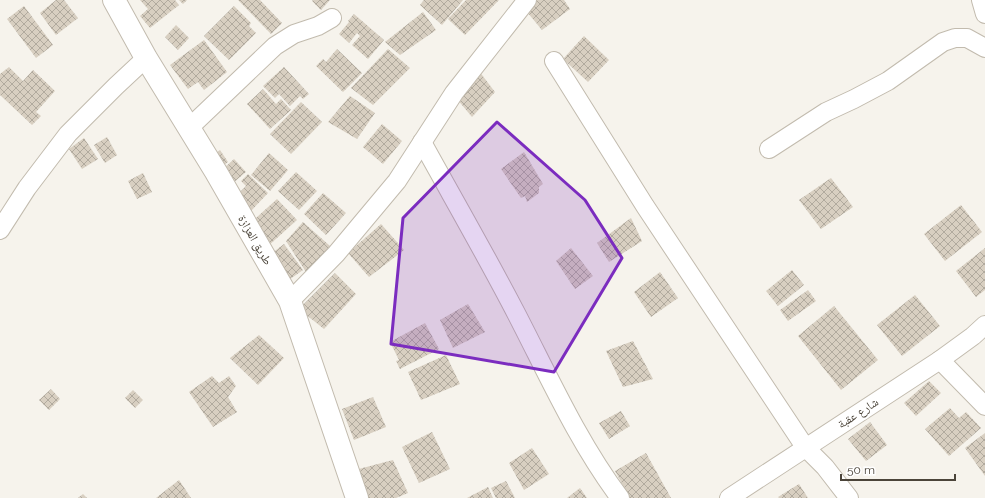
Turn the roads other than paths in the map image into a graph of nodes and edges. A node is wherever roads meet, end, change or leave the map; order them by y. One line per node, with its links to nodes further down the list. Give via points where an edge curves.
1 (527, 0): 10 (street, via 454,93)
2 (981, 0): 4 (street)
3 (119, 2): 7 (street, طريق العزازة)
4 (985, 14)
5 (332, 18): 9 (street, via 294,34 275,46)
6 (985, 48): 11 (street, via 967,38 943,42 888,81 826,112)
7 (146, 58): 9 (street, طريق العزازة); 12 (street, via 68,134 27,188)
8 (554, 61): 17 (street, via 645,206)
9 (190, 127): 13 (street, طريق العزازة)
10 (422, 142): 13 (street, via 397,180 341,249); 19 (street, via 570,418 606,480)
11 (769, 149)
12 (0, 230)
13 (290, 300): 18 (street, طريق العزازة)
14 (985, 325): 15 (street, شارع عقبة)
15 (940, 360): 16 (street); 17 (street, شارع عقبة)
16 (985, 406)
17 (806, 447): 20 (street, شارع عقبة); 21 (street)
18 (357, 498)
19 (620, 498)
20 (728, 498)
21 (849, 498)

